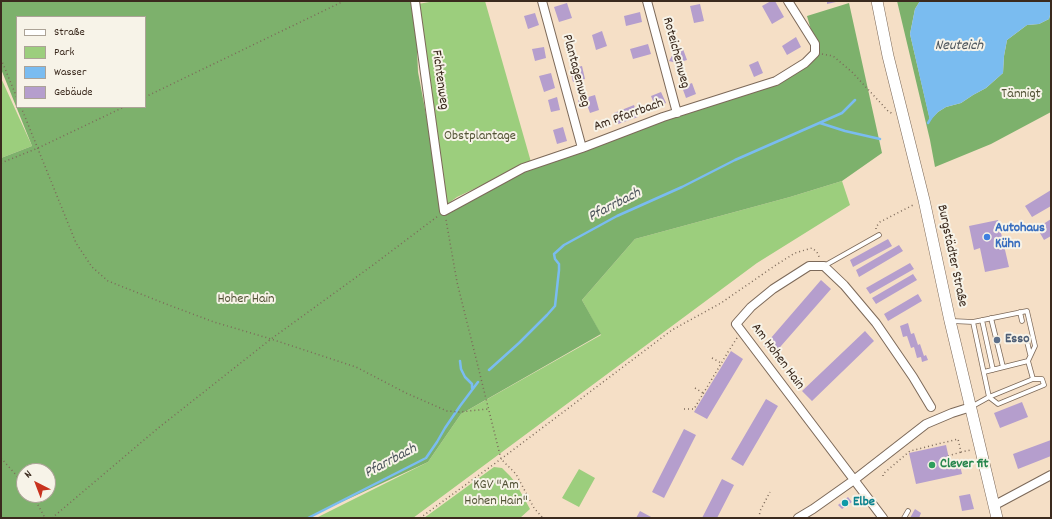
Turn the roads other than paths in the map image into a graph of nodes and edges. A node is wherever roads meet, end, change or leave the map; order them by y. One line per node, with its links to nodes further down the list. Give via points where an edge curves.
1 (415, 1): 8 (street, Fichtenweg)
2 (542, 1): 7 (street, Plantagenweg)
3 (647, 1): 6 (street, Roteichenweg)
4 (788, 1): 6 (street, Am Pfarrbach, via 815,48 805,63 776,81)
5 (877, 1): 14 (main road, Burgstädter Straße)
6 (677, 113): 7 (street, Am Pfarrbach)
7 (582, 148): 8 (street, Am Pfarrbach, via 523,168)
8 (444, 210)
9 (879, 235): 10 (lane)
10 (824, 266): 25 (street, via 876,323); 28 (street, Am Hohen Hain, via 809,266 773,289 751,307 736,324)
11 (1020, 312): 12 (lane); 15 (lane); 18 (lane, via 1027,311 1035,346)
12 (991, 318): 13 (lane); 20 (lane)
13 (982, 320): 16 (lane); 21 (lane)
14 (950, 321): 16 (lane); 26 (main road, Burgstädter Straße)
15 (1022, 321)
16 (973, 322): 22 (lane)
17 (1026, 337): 18 (lane)
18 (1030, 355): 19 (lane)
19 (1028, 361): 20 (lane); 23 (lane)
20 (1003, 367): 21 (lane)
21 (993, 370): 22 (lane)
22 (984, 372): 24 (lane)
23 (1033, 379): 24 (lane); 24 (lane, via 1042,379 1044,385 998,404)
24 (989, 397): 26 (lane)
25 (930, 407)
26 (971, 407): 28 (street, via 926,424); 29 (main road, Burgstädter Straße)
27 (1051, 475): 29 (street)
28 (854, 480): 31 (street); 32 (street, Am Hohen Hain)
29 (995, 505): 34 (main road, Burgstädter Straße)
30 (908, 511): 33 (lane)
31 (798, 518)
32 (883, 518)
33 (904, 518)
34 (997, 518)

